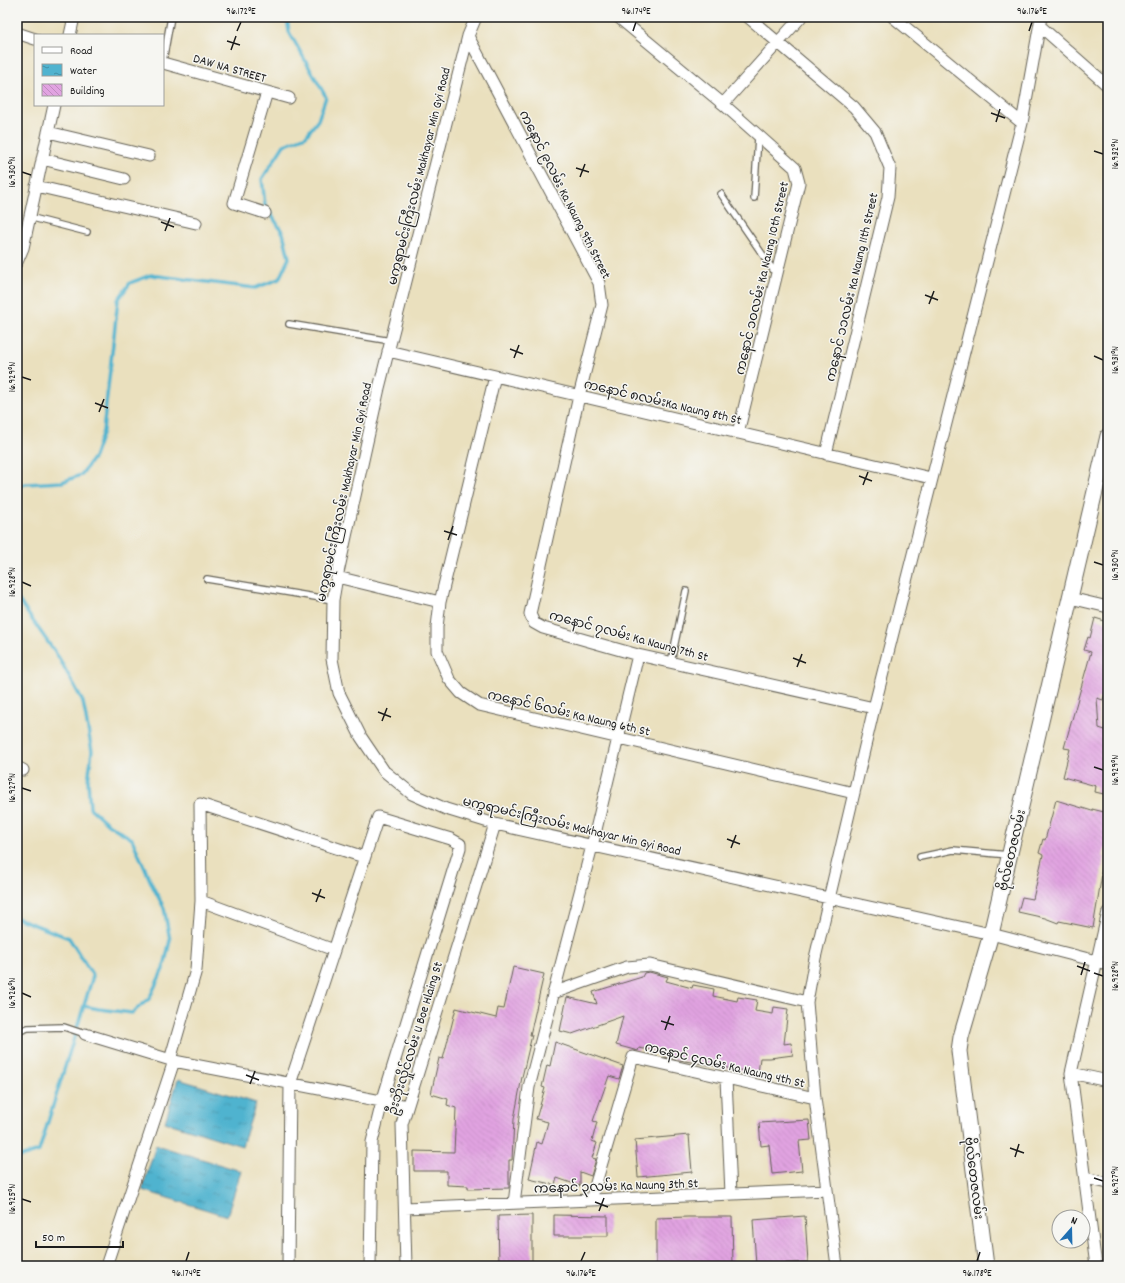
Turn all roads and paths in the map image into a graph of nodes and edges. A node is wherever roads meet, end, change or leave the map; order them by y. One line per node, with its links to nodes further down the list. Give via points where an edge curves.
1 (74, 17): 10 (street)
2 (171, 17): 14 (lane)
3 (476, 17): 11 (street, မက္ခရာမင်းကြီးလမ်း Makhayar Min Gyi Road)
4 (618, 17): 19 (street, ကနောင် ၁၀လမ်း Ka Naung 10th Street)
5 (748, 17): 13 (street, ကနောင် ၁၁လမ်း Ka Naung 11th Street)
6 (801, 17): 13 (street)
7 (893, 17): 21 (street)
8 (1040, 21): 16 (street); 21 (street)
9 (17, 32): 12 (street)
10 (70, 34)
11 (468, 36): 38 (street, မက္ခရာမင်းကြီးလမ်း Makhayar Min Gyi Road); 40 (street, ကနောင် ၉လမ်း Ka Naung 9th Street, via 599,283 602,305)
12 (34, 39)
13 (779, 44): 19 (street); 43 (street, ကနောင် ၁၁လမ်း Ka Naung 11th Street, via 854,107 875,132 890,168 888,197)
14 (164, 56)
15 (164, 62): 17 (street, DAW NA STREET)
16 (1108, 86)
17 (267, 92): 18 (street, DAW NA STREET); 30 (street, via 234,203)
18 (289, 98)
19 (723, 104): 23 (street, ကနောင် ၁၀လမ်း Ka Naung 10th Street)
20 (54, 106): 22 (street)
21 (1022, 123): 44 (street)
22 (48, 132): 24 (street); 25 (street)
23 (758, 137): 29 (lane); 36 (street, ကနောင် ၁၀လမ်း Ka Naung 10th Street, via 795,168 799,183)
24 (149, 156)
25 (42, 159): 26 (street); 27 (street)
26 (124, 179)
27 (36, 186): 31 (street); 32 (street)
28 (721, 194): 36 (lane)
29 (754, 198)
30 (264, 212)
31 (29, 217): 33 (lane); 34 (street)
32 (196, 222)
33 (87, 232)
34 (20, 247): 35 (street)
35 (17, 262)
36 (777, 276): 41 (street, ကနောင် ၁၀လမ်း Ka Naung 10th Street)
37 (290, 324): 38 (lane)
38 (389, 346): 39 (street, ကနောင် ၈လမ်းKa Naung 8th St); 45 (street, မက္ခရာမင်းကြီးလမ်း Makhayar Min Gyi Road)
39 (495, 376): 40 (street, ကနောင် ၈လမ်းKa Naung 8th St); 50 (street, ကနောင် ၆လမ်း Ka Naung 6th St)
40 (579, 396): 41 (street, ကနောင် ၈လမ်းKa Naung 8th St); 52 (street, ကနောင် ၇လမ်း Ka Naung 7th St, via 530,614 534,623 543,628)
41 (738, 433): 43 (street, ကနောင် ၈လမ်းKa Naung 8th St)
42 (1108, 436): 48 (main road, ဗိုလ်တေဇလမ်း)
43 (826, 454): 44 (street, ကနောင် ၈လမ်းKa Naung 8th St)
44 (931, 478): 54 (street)
45 (337, 577): 49 (street, မက္ခရာမင်းကြီးလမ်း Makhayar Min Gyi Road); 50 (street)
46 (207, 579): 49 (lane)
47 (686, 591): 53 (lane)
48 (1070, 598): 51 (street); 59 (main road, ဗိုလ်တေဇလမ်း)
49 (333, 600): 57 (street, မက္ခရာမင်းကြီးလမ်း Makhayar Min Gyi Road, via 332,660 339,693 361,737 384,771 412,794 446,809)
50 (440, 602): 55 (street, ကနောင် ၆လမ်း Ka Naung 6th St, via 437,651 449,679 461,692 479,705)
51 (1108, 607)
52 (638, 654): 53 (street, ကနောင် ၇လမ်း Ka Naung 7th St); 55 (street)
53 (671, 662): 54 (street, ကနောင် ၇လမ်း Ka Naung 7th St)
54 (874, 708): 56 (street)
55 (618, 737): 56 (street, ကနောင် ၆လမ်း Ka Naung 6th St); 58 (street)
56 (854, 793): 62 (street)
57 (495, 824): 58 (street, မက္ခရာမင်းကြီးလမ်း Makhayar Min Gyi Road); 80 (street, ဦးဘိုးလှိုင်လမ်း U Boe Hlaing St)
58 (592, 846): 62 (street, မက္ခရာမင်းကြီးလမ်း Makhayar Min Gyi Road); 69 (street)
59 (1010, 855): 60 (lane, via 953,850); 65 (main road, ဗိုလ်တေဇလမ်း)
60 (920, 857)
61 (364, 858): 63 (street, via 200,804); 66 (street); 79 (street, via 378,817 460,844)
62 (830, 899): 65 (street, မက္ခရာမင်းကြီးလမ်း Makhayar Min Gyi Road); 70 (street)
63 (202, 901): 66 (street); 73 (street, via 196,970)
64 (1108, 912): 67 (street)
65 (991, 934): 67 (street, မက္ခရာမင်းကြီးလမ်း Makhayar Min Gyi Road); 93 (main road, ဗိုလ်တေဇလမ်း, via 960,1037 959,1051)
66 (334, 950): 77 (street)
67 (1096, 961): 68 (street, မက္ခရာမင်းကြီးလမ်း Makhayar Min Gyi Road); 74 (street)
68 (1108, 964)
69 (553, 993): 70 (street, via 627,967 650,965); 86 (street, via 529,1087)
70 (807, 1002): 78 (street)
71 (17, 1032): 72 (lane, via 28,1028 64,1027)
72 (85, 1034): 73 (street)
73 (172, 1060): 77 (street); 88 (street)
74 (1071, 1073): 76 (street); 81 (street)
75 (726, 1078): 78 (street, ကနောင် ၄လမ်း Ka Naung 4th St); 84 (street); 85 (street, ကနောင် ၄လမ်း Ka Naung 4th St, via 633,1058)
76 (1108, 1081)
77 (290, 1084): 79 (street); 89 (street)
78 (815, 1098): 83 (street)
79 (382, 1102): 80 (street); 90 (street, via 372,1142)
80 (407, 1106): 87 (street, ဦးဘိုးလှိုင်လမ်း U Boe Hlaing St, via 402,1124)
81 (1085, 1178): 82 (street); 94 (street)
82 (1108, 1183)
83 (827, 1190): 84 (street, ကနောင် ၃လမ်း Ka Naung 3th St); 92 (street)
84 (731, 1194): 85 (street, ကနောင် ၃လမ်း Ka Naung 3th St)
85 (591, 1200): 86 (street, ကနောင် ၃လမ်း Ka Naung 3th St)
86 (514, 1203): 87 (street, ကနောင် ၃လမ်း Ka Naung 3th St)
87 (405, 1208): 91 (street, ဦးဘိုးလှိုင်လမ်း U Boe Hlaing St)
88 (106, 1266)
89 (288, 1266)
90 (370, 1266)
91 (406, 1266)
92 (837, 1266)
93 (986, 1266)
94 (1096, 1266)

